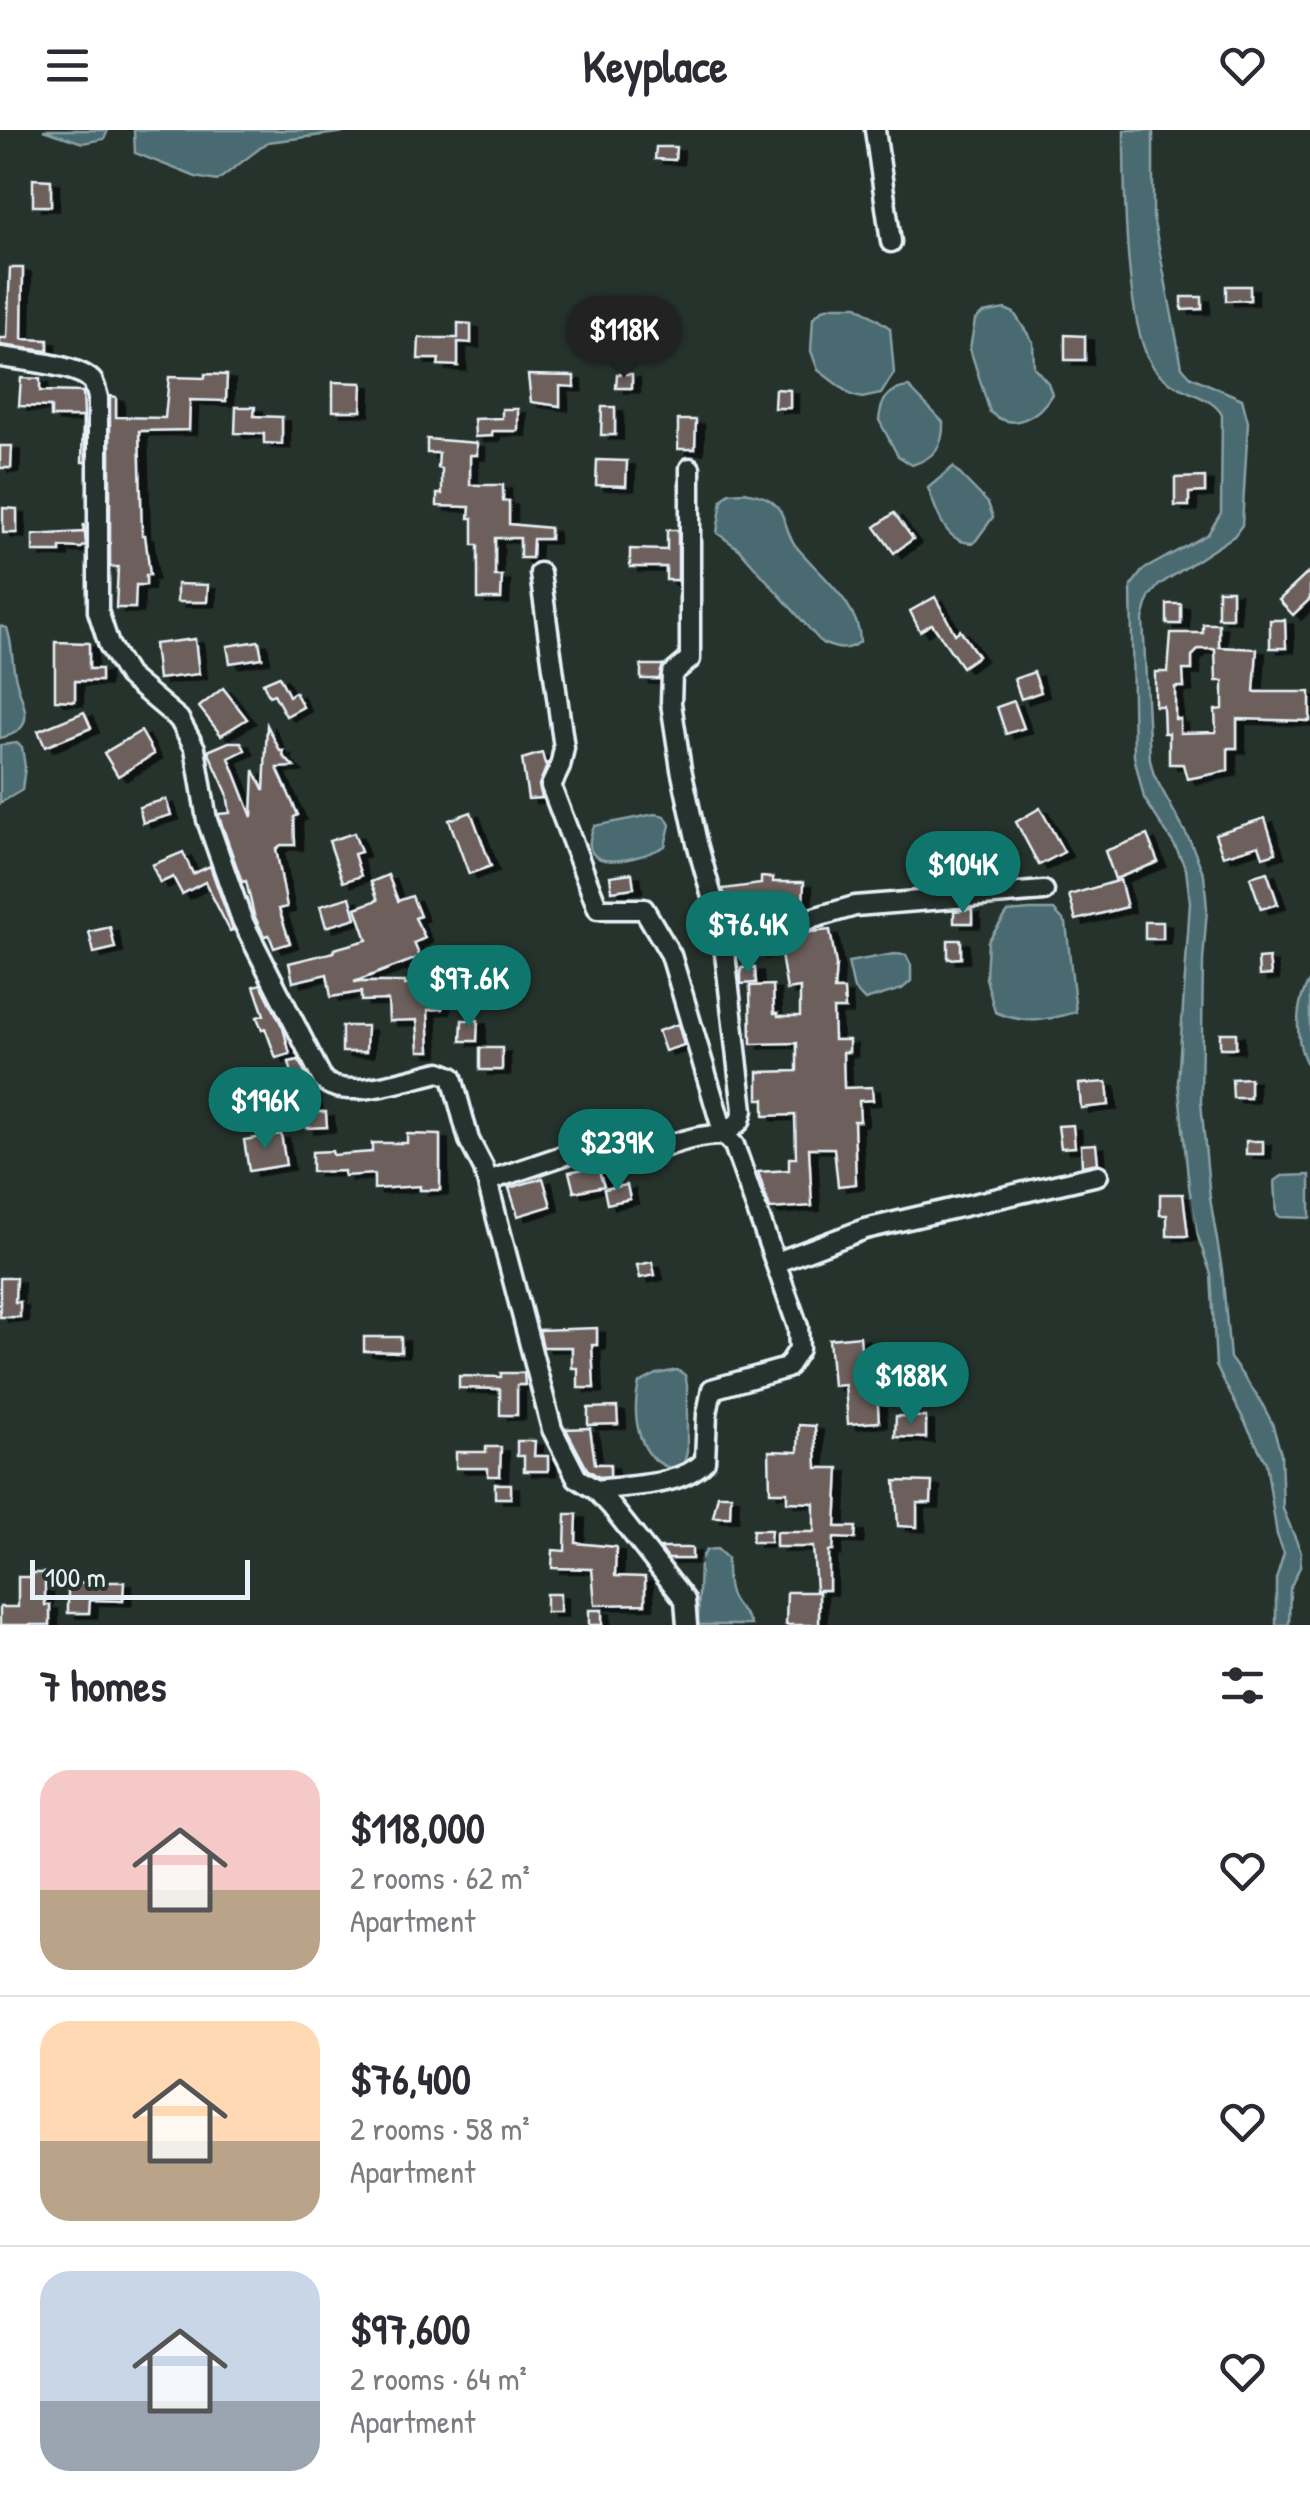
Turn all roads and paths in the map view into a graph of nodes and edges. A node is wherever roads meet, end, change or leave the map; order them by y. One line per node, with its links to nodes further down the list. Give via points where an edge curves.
1 (875, 130): 2 (street)
2 (891, 242)
3 (0, 357): 10 (street, via 52,365 94,383 98,610 109,646 128,676 178,719 196,748 207,820 242,920 324,1080 349,1090 440,1072 452,1077)
4 (690, 468): 7 (street, via 690,659 672,674 671,703)
5 (540, 572): 8 (street, via 564,748 551,786 598,909 644,909 671,954)
6 (1044, 891): 7 (street, via 855,906)
7 (723, 944): 8 (street, via 743,1110)
8 (724, 1135): 10 (street, via 702,1134 636,1158 608,1158 596,1148); 11 (street, via 734,1145)
9 (1098, 1175): 11 (street, via 865,1229)
10 (488, 1181): 12 (street, via 552,1429 577,1478)
11 (777, 1262): 12 (street, via 798,1327 799,1349 786,1368 712,1389 705,1461 694,1473)
12 (596, 1490): 13 (street, via 685,1600)
13 (687, 1625)

